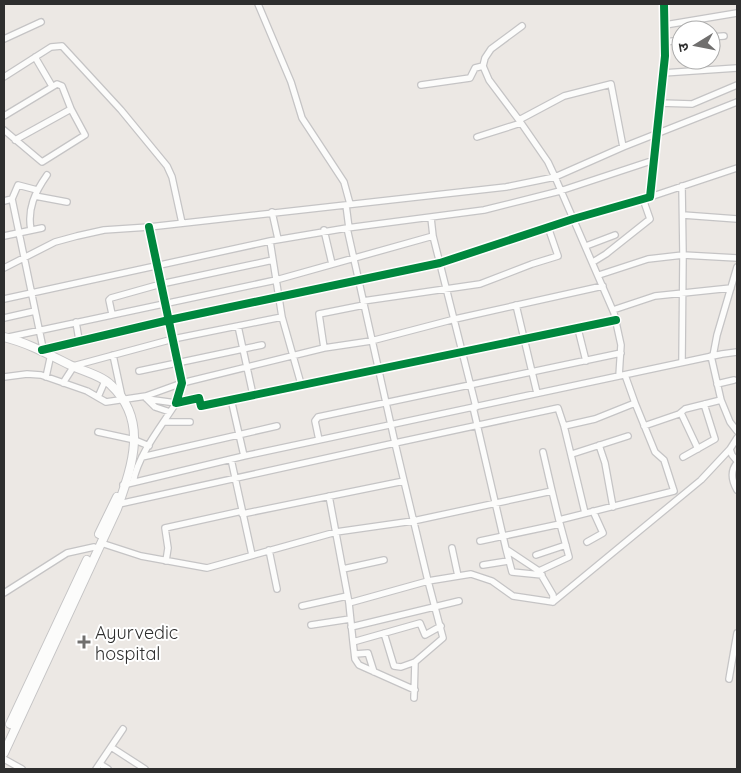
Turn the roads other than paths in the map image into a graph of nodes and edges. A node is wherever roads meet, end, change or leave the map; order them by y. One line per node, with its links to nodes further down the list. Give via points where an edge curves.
1 (258, 4): 44 (street, via 291,82 302,118 344,182)
2 (664, 4): 5 (street)
3 (737, 13): 5 (street)
4 (42, 22): 9 (street)
5 (665, 24): 11 (street)
6 (522, 26): 13 (street, via 491,49)
7 (721, 36): 8 (street)
8 (724, 36)
9 (4, 39)
10 (671, 41): 11 (street)
11 (665, 42): 15 (street)
12 (35, 57): 16 (street); 18 (street); 50 (street, via 51,47 62,46 122,110 170,171)
13 (483, 66): 17 (street, via 475,68 470,78); 26 (street, via 488,80)
14 (737, 68): 15 (street)
15 (663, 73): 21 (street)
16 (4, 77)
17 (422, 85)
18 (52, 86): 23 (street, via 62,86); 25 (street)
19 (737, 86): 22 (street)
20 (737, 102): 24 (street)
21 (660, 103): 22 (street, via 686,106); 28 (street)
22 (698, 103): 24 (street)
23 (71, 109): 30 (street); 30 (street, via 84,135 42,162)
24 (704, 115): 28 (street)
25 (4, 116)
26 (520, 121): 29 (street); 31 (street, via 564,96 611,84); 35 (street)
27 (4, 130): 30 (street)
28 (657, 133): 31 (street); 32 (street)
29 (477, 137)
30 (15, 140)
31 (623, 147): 35 (street)
32 (654, 160): 37 (street); 39 (street)
33 (737, 168): 36 (street)
34 (47, 175): 38 (street)
35 (555, 177): 37 (street); 44 (street, via 506,188)
36 (682, 186): 39 (street); 46 (street)
37 (560, 191): 47 (street, via 484,210); 49 (street)
38 (36, 193): 40 (street, via 18,185); 43 (street); 55 (street, via 28,214)
39 (650, 197): 41 (street)
40 (12, 199): 42 (street); 57 (street)
41 (644, 199): 49 (street); 69 (street, via 650,219)
42 (4, 200)
43 (67, 202)
44 (348, 204): 45 (street); 54 (street)
45 (272, 212): 50 (street); 61 (street)
46 (683, 215): 48 (street); 64 (street)
47 (431, 218): 54 (street); 59 (street)
48 (737, 218)
49 (573, 219): 52 (street); 63 (street)
50 (182, 223): 51 (street)
51 (149, 227): 65 (street, via 104,230 76,236 55,242); 72 (street)
52 (548, 227): 70 (street); 81 (street, via 558,256 480,284)
53 (42, 228): 55 (street)
54 (348, 228): 56 (street); 67 (street)
55 (31, 230): 57 (street)
56 (324, 230): 61 (street); 71 (street)
57 (18, 233): 58 (street); 65 (street)
58 (4, 236)
59 (433, 236): 67 (street); 70 (street)
60 (615, 236): 63 (street)
61 (278, 239): 62 (street)
62 (270, 241): 68 (street); 72 (street)
63 (586, 246): 69 (street)
64 (683, 255): 66 (street); 75 (street, via 648,259); 82 (street)
65 (24, 258): 74 (street); 83 (street)
66 (737, 258)
67 (354, 259): 71 (street); 77 (street)
68 (274, 260): 76 (street); 78 (street)
69 (593, 262): 75 (street)
70 (440, 263): 77 (street); 81 (street)
71 (332, 264): 76 (street)
72 (158, 266): 78 (street); 83 (street)
73 (737, 267): 80 (street)
74 (4, 268)
75 (599, 275): 79 (street)
76 (276, 280): 84 (street); 86 (street)
77 (358, 280): 84 (street); 87 (street)
78 (161, 284): 86 (street); 91 (street, via 110,298)
79 (604, 286): 88 (street); 89 (street)
80 (731, 288): 82 (street); 116 (street)
81 (447, 289): 87 (street); 94 (street)
82 (682, 292): 89 (street, via 641,300); 119 (street)
83 (32, 293): 85 (street); 90 (street)
84 (280, 298): 92 (street); 95 (street)
85 (4, 299)
86 (166, 303): 91 (street); 95 (street)
87 (364, 303): 105 (street); 107 (street, via 319,314)
88 (516, 305): 94 (street); 104 (street)
89 (613, 310): 96 (street)
90 (35, 311): 93 (street); 100 (street)
91 (112, 314): 97 (street)
92 (282, 317): 98 (street); 115 (street)
93 (4, 318)
94 (455, 318): 105 (street); 111 (street)
95 (169, 320): 102 (street); 103 (street)
96 (616, 320): 99 (street); 112 (street)
97 (76, 322): 100 (street); 102 (street)
98 (238, 326): 103 (street); 109 (street)
99 (578, 329): 104 (street); 117 (street)
100 (40, 331): 101 (street); 108 (street)
101 (5, 337): 108 (main road)
102 (80, 340): 108 (street)
103 (174, 340): 114 (street); 118 (street)
104 (524, 340): 111 (street); 124 (street)
105 (371, 341): 107 (street); 122 (street)
106 (262, 345): 109 (street)
107 (324, 348): 115 (street)
108 (42, 349): 113 (main road)
109 (243, 349): 118 (street); 121 (street)
110 (737, 352): 116 (street)
111 (463, 353): 122 (street); 134 (street)
112 (621, 353): 117 (street); 125 (street)
113 (51, 354): 120 (main road); 127 (street)
114 (113, 355): 120 (street); 139 (street)
115 (294, 356): 121 (street); 132 (street)
116 (712, 356): 119 (street); 133 (street)
117 (586, 361): 124 (street)
118 (178, 362): 123 (street); 131 (street)
119 (682, 362): 125 (street)
120 (74, 366): 129 (main road); 130 (street)
121 (247, 367): 131 (street); 136 (street)
122 (378, 369): 132 (street); 142 (street)
123 (139, 371)
124 (532, 372): 134 (street); 135 (street)
125 (622, 375): 135 (street); 144 (street)
126 (4, 377): 127 (street, via 27,374)
127 (46, 377): 130 (street)
128 (734, 380): 133 (street)
129 (105, 381): 137 (street); 139 (main road)
130 (63, 383): 137 (street)
131 (182, 383): 138 (street); 143 (street)
132 (301, 384): 136 (street)
133 (717, 384): 141 (street)
134 (471, 385): 142 (street); 146 (street)
135 (537, 394): 146 (street)
136 (253, 395): 140 (street)
137 (98, 397): 139 (street, via 106,402)
138 (146, 398): 139 (street); 143 (street); 147 (street, via 154,407)
139 (122, 399): 161 (main road, via 134,420)
140 (231, 399): 143 (street, via 201,406 199,398); 158 (street)
141 (721, 400): 145 (street); 156 (street)
142 (385, 402): 153 (street); 162 (street, via 316,418)
143 (176, 403): 147 (street)
144 (635, 403): 154 (street, via 595,419); 155 (street)
145 (704, 404): 148 (street); 166 (street, via 715,439)
146 (475, 407): 151 (street); 153 (street)
147 (170, 412): 149 (street)
148 (681, 412): 155 (street); 166 (street)
149 (164, 422): 150 (street); 165 (street)
150 (190, 422)
151 (477, 425): 154 (street, via 558,408); 163 (street); 182 (street)
152 (277, 426): 158 (street)
153 (390, 426): 162 (street); 163 (street)
154 (564, 426): 169 (street)
155 (644, 426): 183 (street, via 655,452 664,460 674,491)
156 (737, 431)
157 (98, 432): 161 (street)
158 (240, 435): 170 (street); 171 (street)
159 (628, 436): 164 (street)
160 (737, 438): 167 (street)
161 (135, 440): 165 (street); 177 (main road)
162 (319, 440): 171 (street)
163 (394, 443): 175 (street); 176 (street)
164 (599, 445): 169 (street); 183 (street)
165 (149, 446): 170 (street)
166 (698, 449): 172 (street)
167 (730, 449): 174 (street); 212 (street, via 701,480)
168 (543, 452): 179 (street)
169 (572, 454): 186 (street)
170 (142, 456): 177 (street)
171 (244, 456): 173 (street)
172 (683, 457)
173 (231, 459): 175 (street); 177 (street)
174 (737, 462): 178 (street, via 732,476)
175 (235, 478): 181 (street); 185 (street)
176 (404, 481): 180 (street); 187 (street)
177 (128, 482): 181 (main road); 193 (main road)
178 (737, 490)
179 (552, 491): 182 (street); 188 (street)
180 (329, 496): 185 (street); 189 (street)
181 (119, 504): 193 (main road)
182 (496, 504): 187 (street); 190 (street)
183 (613, 507): 184 (street)
184 (593, 511): 186 (street); 192 (street, via 603,533)
185 (242, 512): 199 (street); 201 (street, via 165,528)
186 (585, 513): 188 (street)
187 (413, 521): 189 (street); 207 (street)
188 (559, 522): 190 (street); 194 (street)
189 (336, 532): 197 (street); 204 (street)
190 (503, 537): 191 (street); 196 (street)
191 (480, 541)
192 (587, 542)
193 (97, 545): 201 (street); 209 (street, via 67,553); 229 (main road, via 45,646)
194 (566, 545): 198 (street); 205 (street, via 569,557)
195 (452, 548): 206 (street)
196 (506, 549): 202 (street); 205 (street)
197 (269, 550): 199 (street); 208 (street)
198 (536, 554)
199 (252, 555): 201 (street, via 207,568)
200 (384, 560): 204 (street)
201 (166, 561)
202 (508, 562): 203 (street); 205 (street, via 512,572)
203 (483, 565)
204 (343, 569): 210 (street)
205 (541, 573): 212 (street, via 553,595)
206 (458, 576): 207 (street); 212 (street, via 477,576 492,581 513,596)
207 (428, 581): 210 (street); 214 (street)
208 (277, 589)
209 (4, 593)
210 (348, 599): 213 (street); 215 (street)
211 (459, 601): 214 (street)
212 (553, 602)
213 (302, 606)
214 (436, 607): 217 (street); 218 (street)
215 (350, 619): 216 (street); 218 (street)
216 (311, 625)
217 (441, 626): 219 (street, via 425,635 420,623); 223 (street, via 442,640)
218 (351, 627): 221 (street)
219 (384, 633): 221 (street); 223 (street, via 394,666)
220 (737, 633): 225 (street)
221 (353, 642): 222 (street)
222 (355, 654): 224 (street, via 359,665); 224 (street, via 368,654)
223 (415, 662): 226 (street)
224 (374, 672): 226 (street)
225 (730, 679)
226 (415, 690): 227 (street)
227 (414, 698)
228 (123, 729): 230 (street)
229 (5, 739): 231 (main road)
230 (111, 747): 233 (street); 236 (street)
231 (4, 753)
232 (4, 758): 234 (street)
233 (98, 767): 235 (street)
234 (22, 769)
235 (108, 769)
236 (145, 769)

